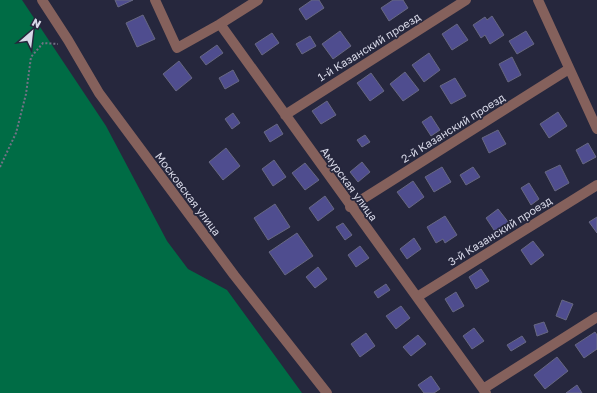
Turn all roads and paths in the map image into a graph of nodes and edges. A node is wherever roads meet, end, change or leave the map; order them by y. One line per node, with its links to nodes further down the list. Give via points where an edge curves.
1 (42, 0): 7 (street, Московская улица)
2 (156, 0): 6 (street, via 177,48)
3 (258, 0): 6 (street)
4 (466, 0): 9 (street, 1-й Казанский проезд)
5 (538, 0): 8 (street)
6 (220, 24): 9 (street, Амурская улица)
7 (68, 40): 11 (path, via 62,44 43,43 30,57 26,94 16,133); 17 (street, Московская улица, via 99,93 234,275)
8 (569, 69): 10 (street); 13 (street, 2-й Казанский проезд)
9 (285, 115): 13 (street, Амурская улица)
10 (597, 129)
11 (0, 167)
12 (597, 185): 14 (street, 3-й Казанский проезд)
13 (350, 207): 14 (street, Амурская улица)
14 (417, 297): 16 (street, Амурская улица)
15 (597, 317): 16 (street)
16 (484, 391)
17 (327, 393)

